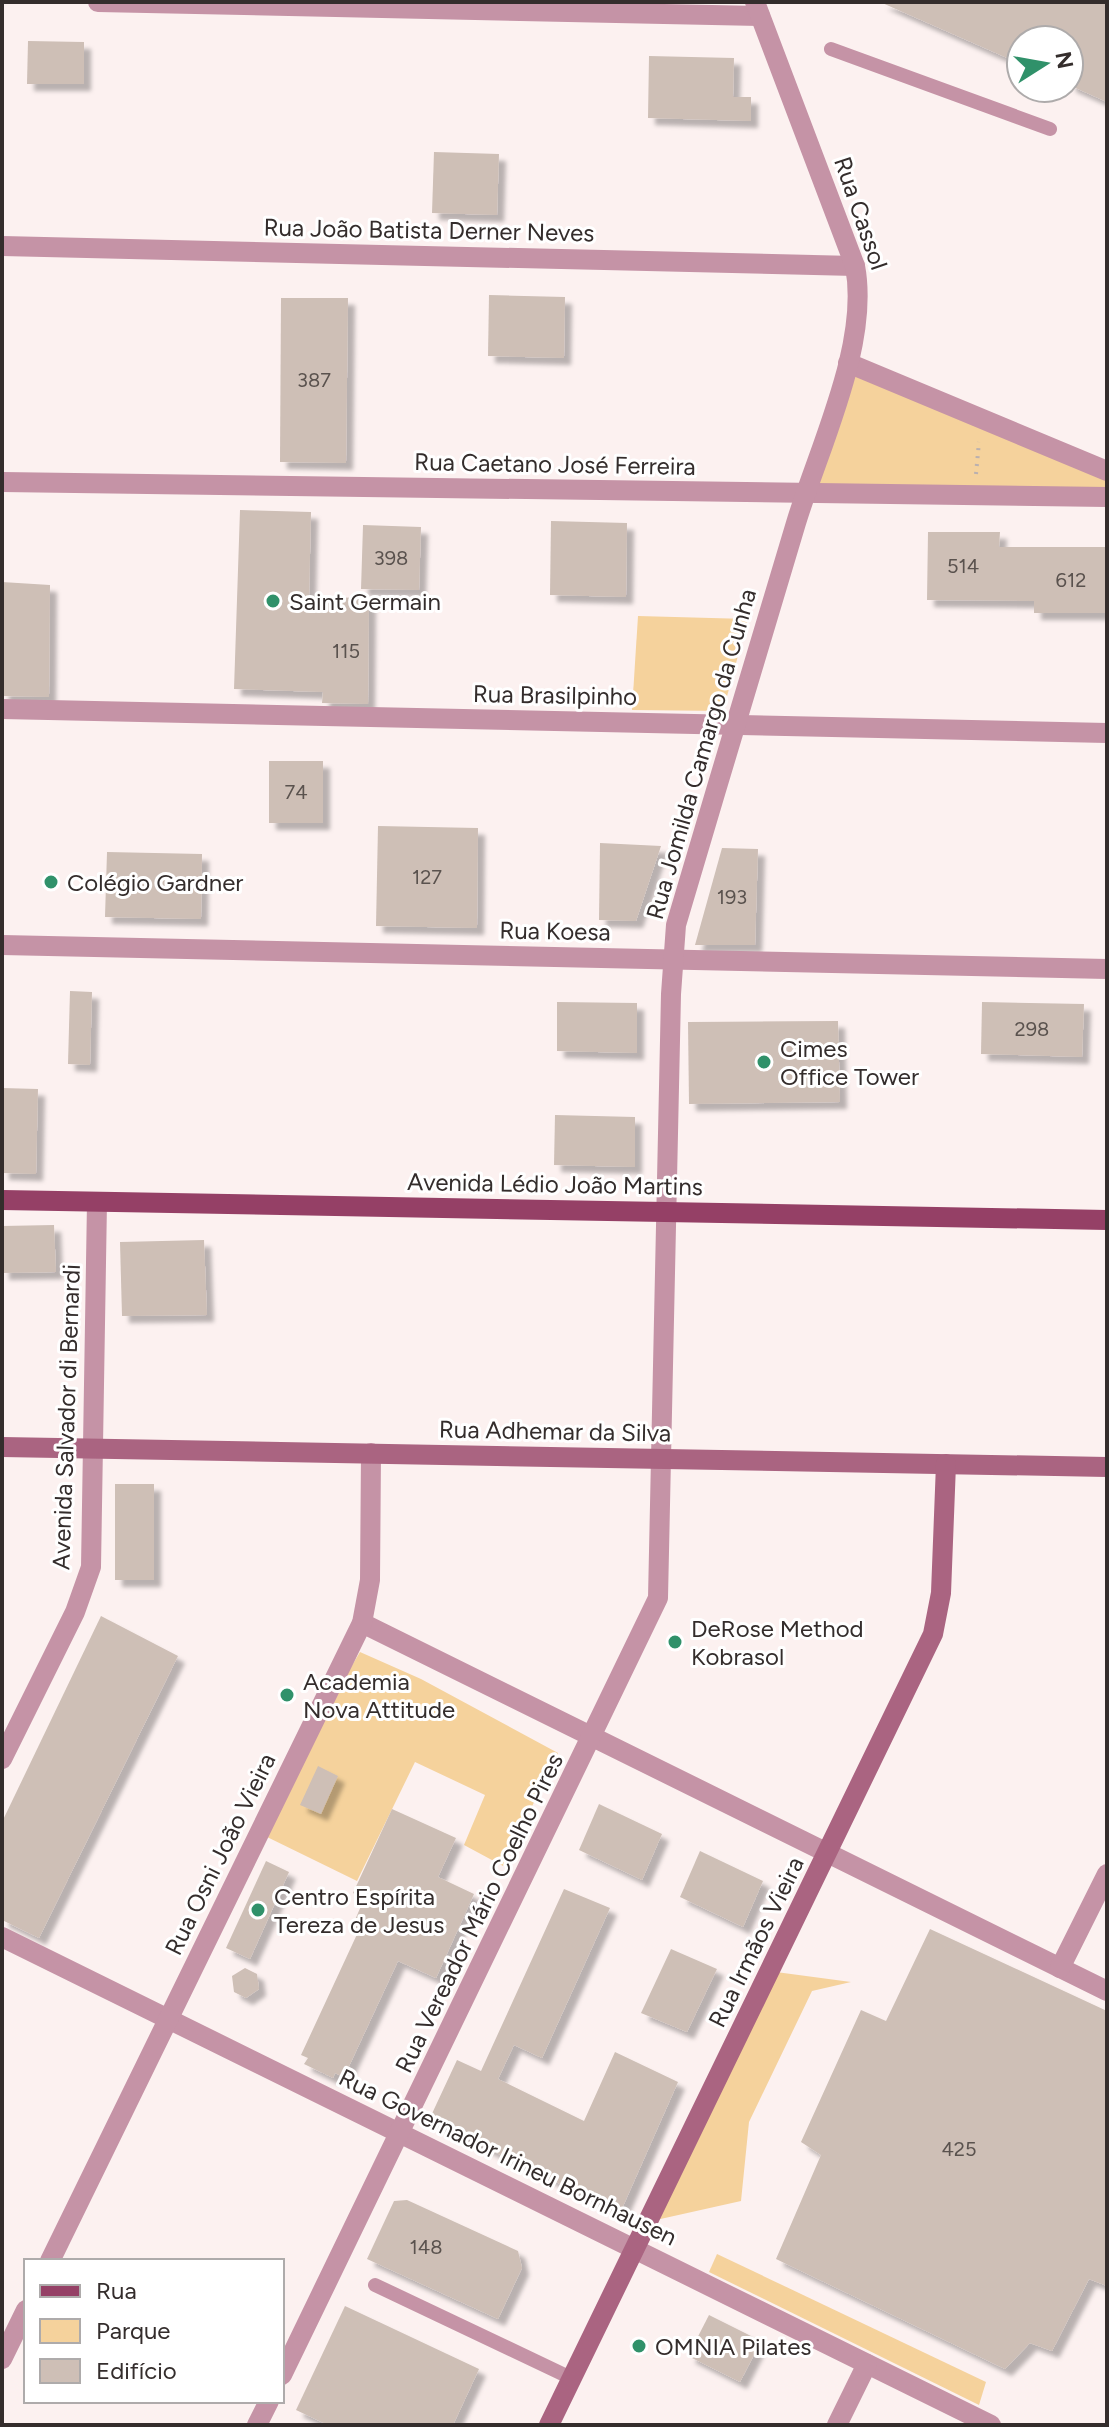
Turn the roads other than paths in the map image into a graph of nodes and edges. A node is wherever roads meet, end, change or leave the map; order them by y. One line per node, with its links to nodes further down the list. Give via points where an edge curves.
1 (98, 2): 2 (street)
2 (758, 9): 6 (street, Rua Cassol)
3 (831, 49): 4 (lane)
4 (1050, 129)
5 (2, 246): 6 (street, Rua João Batista Derner Neves)
6 (855, 266): 7 (street, Rua Cassol, via 860,311)
7 (848, 363): 8 (street); 10 (street, Rua Jomilda Camargo da Cunha)
8 (1107, 471)
9 (2, 482): 10 (street, Rua Caetano José Ferreira)
10 (805, 494): 11 (street, Rua Caetano José Ferreira); 13 (street, Rua Jomilda Camargo da Cunha)
11 (1107, 497)
12 (2, 709): 13 (street, Rua Brasilpinho)
13 (736, 725): 14 (street, Rua Brasilpinho); 16 (street, Rua Jomilda Camargo da Cunha, via 676,925)
14 (1107, 733)
15 (2, 945): 16 (street, Rua Koesa)
16 (672, 960): 17 (street, Rua Koesa); 20 (street, Rua Jomilda Camargo da Cunha)
17 (1107, 969)
18 (2, 1200): 19 (main road, Avenida Lédio João Martins)
19 (97, 1202): 20 (main road, Avenida Lédio João Martins); 23 (street, Avenida Salvador di Bernardi)
20 (668, 1212): 21 (main road, Avenida Lédio João Martins); 25 (street, Rua Jomilda Camargo da Cunha)
21 (1107, 1220)
22 (2, 1447): 23 (main road, Rua Adhemar da Silva)
23 (95, 1448): 24 (main road, Rua Adhemar da Silva); 30 (street, Avenida Salvador di Bernardi, via 91,1567 85,1589)
24 (371, 1453): 25 (main road, Rua Adhemar da Silva); 28 (street, Rua Osni João Vieira, via 370,1580)
25 (664, 1459): 26 (main road, Rua Adhemar da Silva); 29 (street, Rua Vereador Mário Coelho Pires, via 658,1598)
26 (946, 1464): 27 (main road, Rua Adhemar da Silva); 31 (main road, Rua Irmãos Vieira, via 941,1593 933,1634)
27 (1107, 1467)
28 (362, 1623): 29 (street); 36 (street, Rua Osni João Vieira)
29 (593, 1738): 31 (street); 37 (street, Rua Vereador Mário Coelho Pires)
30 (2, 1759)
31 (829, 1854): 34 (street); 38 (main road, Rua Irmãos Vieira)
32 (1107, 1874): 34 (street)
33 (2, 1937): 36 (street, Rua Governador Irineu Bornhausen)
34 (1060, 1968): 35 (street)
35 (1107, 1991)
36 (169, 2019): 37 (street, Rua Governador Irineu Bornhausen); 39 (street, Rua Osni João Vieira)
37 (400, 2133): 38 (street, Rua Governador Irineu Bornhausen); 44 (street, Rua Vereador Mário Coelho Pires)
38 (634, 2249): 43 (street, Rua Governador Irineu Bornhausen); 45 (main road, Rua Irmãos Vieira)
39 (51, 2259)
40 (375, 2285): 45 (lane)
41 (24, 2314): 42 (street)
42 (2, 2359)
43 (867, 2364): 49 (street); 50 (street, Rua Governador Irineu Bornhausen)
44 (284, 2371)
45 (571, 2378): 48 (main road, Rua Irmãos Vieira)
46 (268, 2403): 47 (street)
47 (257, 2425)
48 (549, 2425)
49 (837, 2425)
50 (991, 2425)

